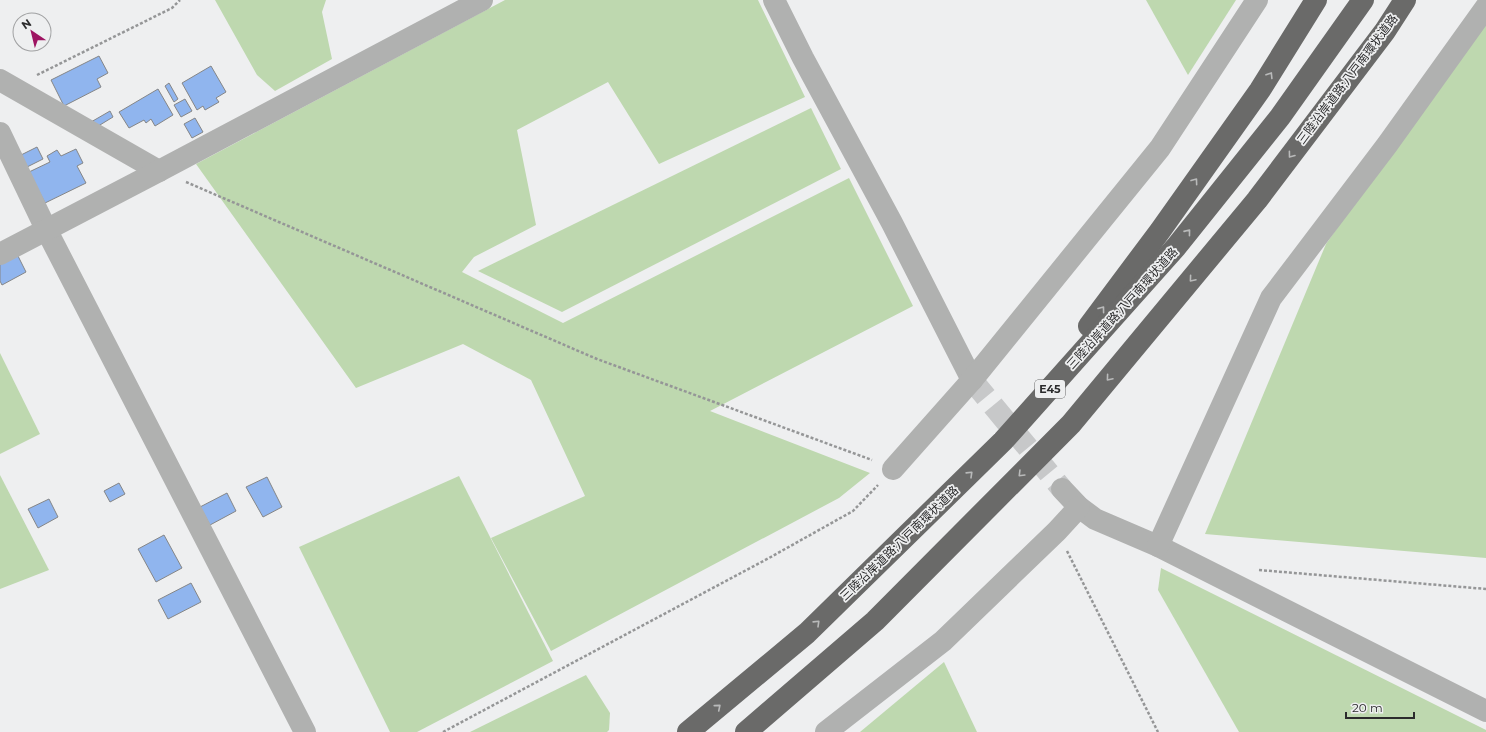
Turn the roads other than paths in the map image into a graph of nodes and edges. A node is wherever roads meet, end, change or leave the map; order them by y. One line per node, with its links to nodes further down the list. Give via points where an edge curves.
1 (482, 0): 10 (street)
2 (774, 0): 13 (street)
3 (1257, 0): 13 (street, via 1160,148)
4 (1316, 0): 14 (highway, one-way to 4, via 1160,231 1256,96)
5 (1363, 0): 14 (highway, 三陸沿岸道路;八戸南環状道路 / E45, one-way to 5, via 1176,247 1280,117)
6 (1406, 0): 22 (highway, 三陸沿岸道路;八戸南環状道路, one-way to 22, via 1257,200 1071,424 875,621)
7 (1486, 7): 18 (street, via 1387,145 1271,298)
8 (7, 84): 10 (street)
9 (0, 133): 11 (street)
10 (159, 171): 11 (street)
11 (46, 229): 12 (street); 20 (street)
12 (0, 254)
13 (972, 380): 15 (street)
14 (1003, 441): 21 (highway, 三陸沿岸道路;八戸南環状道路 / E45, one-way to 14, via 807,633)
15 (893, 469)
16 (1062, 489): 17 (street)
17 (1079, 507): 18 (street, via 1095,520); 23 (street, via 943,641)
18 (1158, 546): 19 (street)
19 (1486, 711)
20 (305, 732)
21 (688, 732)
22 (746, 732)
23 (826, 732)

